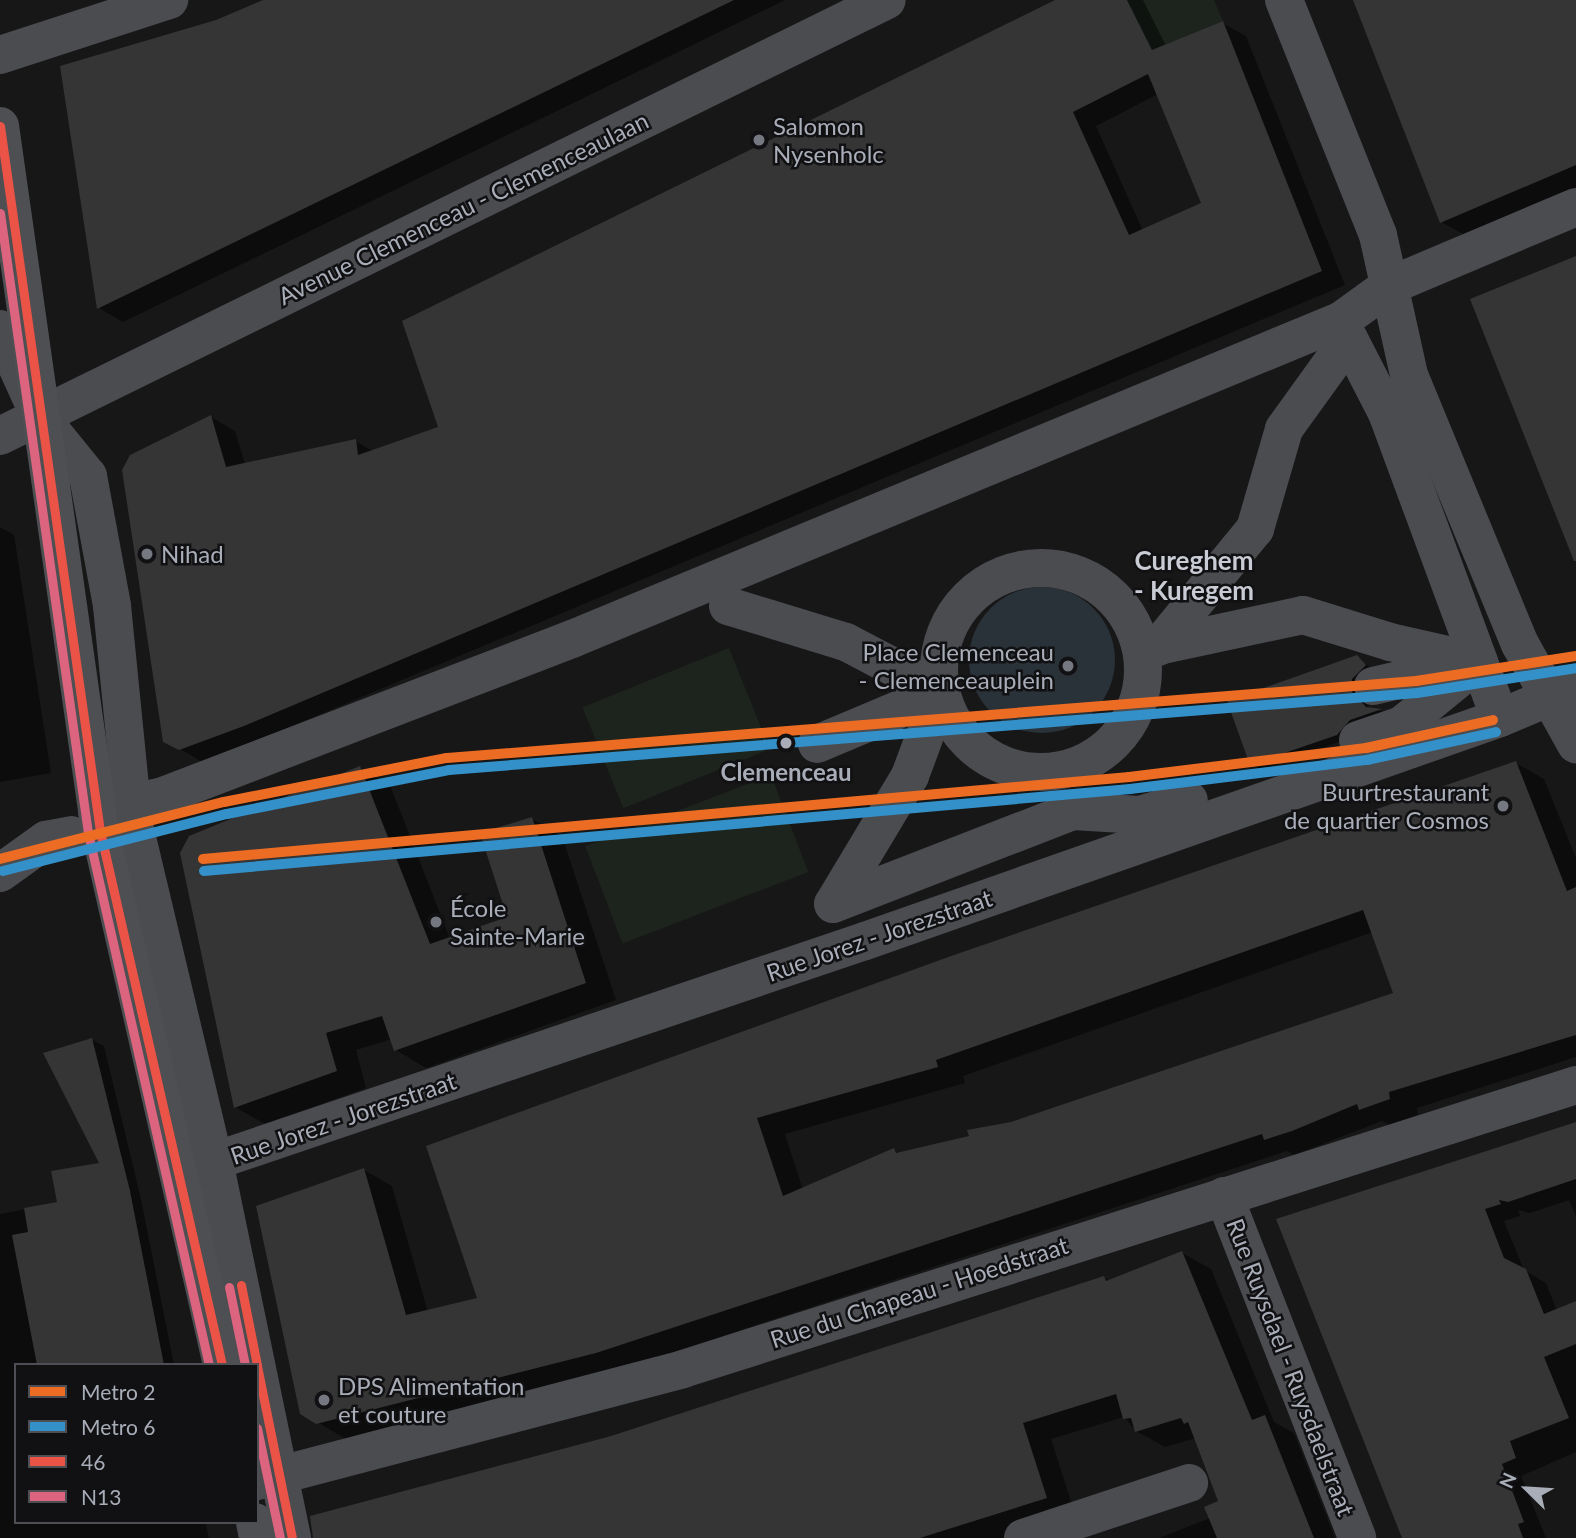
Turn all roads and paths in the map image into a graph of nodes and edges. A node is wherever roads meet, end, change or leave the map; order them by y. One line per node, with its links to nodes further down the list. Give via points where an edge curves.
1 (169, 0): 4 (street)
2 (887, 0): 9 (street, Avenue Clemenceau - Clemenceaulaan)
3 (1284, 0): 7 (street, via 1378,234)
4 (0, 55)
5 (0, 126): 9 (main road, via 30,310)
6 (1576, 207): 7 (street)
7 (1389, 286): 14 (street, via 1409,375 1520,644); 21 (street, via 1342,320 572,639)
8 (0, 329): 9 (street)
9 (40, 416): 10 (street, Avenue Clemenceau - Clemenceaulaan); 21 (main road)
10 (0, 436)
11 (728, 606): 15 (street, via 846,642)
12 (1149, 648): 13 (street, via 1303,615 1390,642); 13 (street, via 1255,529 1284,429 1349,339 1387,413); 15 (street, via 1116,599 1094,582 1069,571 1041,567 1013,571 987,582 950,623 941,650); 19 (street, via 1126,728 1090,759)
13 (1488, 658): 16 (street); 20 (street, via 1402,725 1140,815)
14 (1564, 691): 18 (street); 24 (street, Rue Jorez - Jorezstraat, via 865,941)
15 (941, 692): 17 (street); 19 (street, via 958,730 977,750 1028,772); 20 (street, via 910,776 833,904)
16 (1495, 705)
17 (817, 744)
18 (1576, 744)
19 (1059, 770): 20 (street)
20 (1073, 811)
21 (100, 817): 22 (street, via 46,840); 24 (street); 25 (main road, via 146,1047)
22 (0, 873)
23 (1576, 1085): 26 (street, Rue du Chapeau - Hoedstraat)
24 (214, 1161): 25 (street, Rue Jorez - Jorezstraat); 28 (street)
25 (179, 1172): 27 (main road)
26 (1224, 1195): 30 (street, Rue du Chapeau - Hoedstraat, via 683,1369); 34 (street, Rue Ruysdael - Ruysdaelstraat)
27 (222, 1363)
28 (250, 1363)
29 (259, 1416): 30 (street)
30 (270, 1478): 32 (street)
31 (1189, 1483): 33 (street)
32 (292, 1538)
33 (1023, 1538)
34 (1357, 1538)

